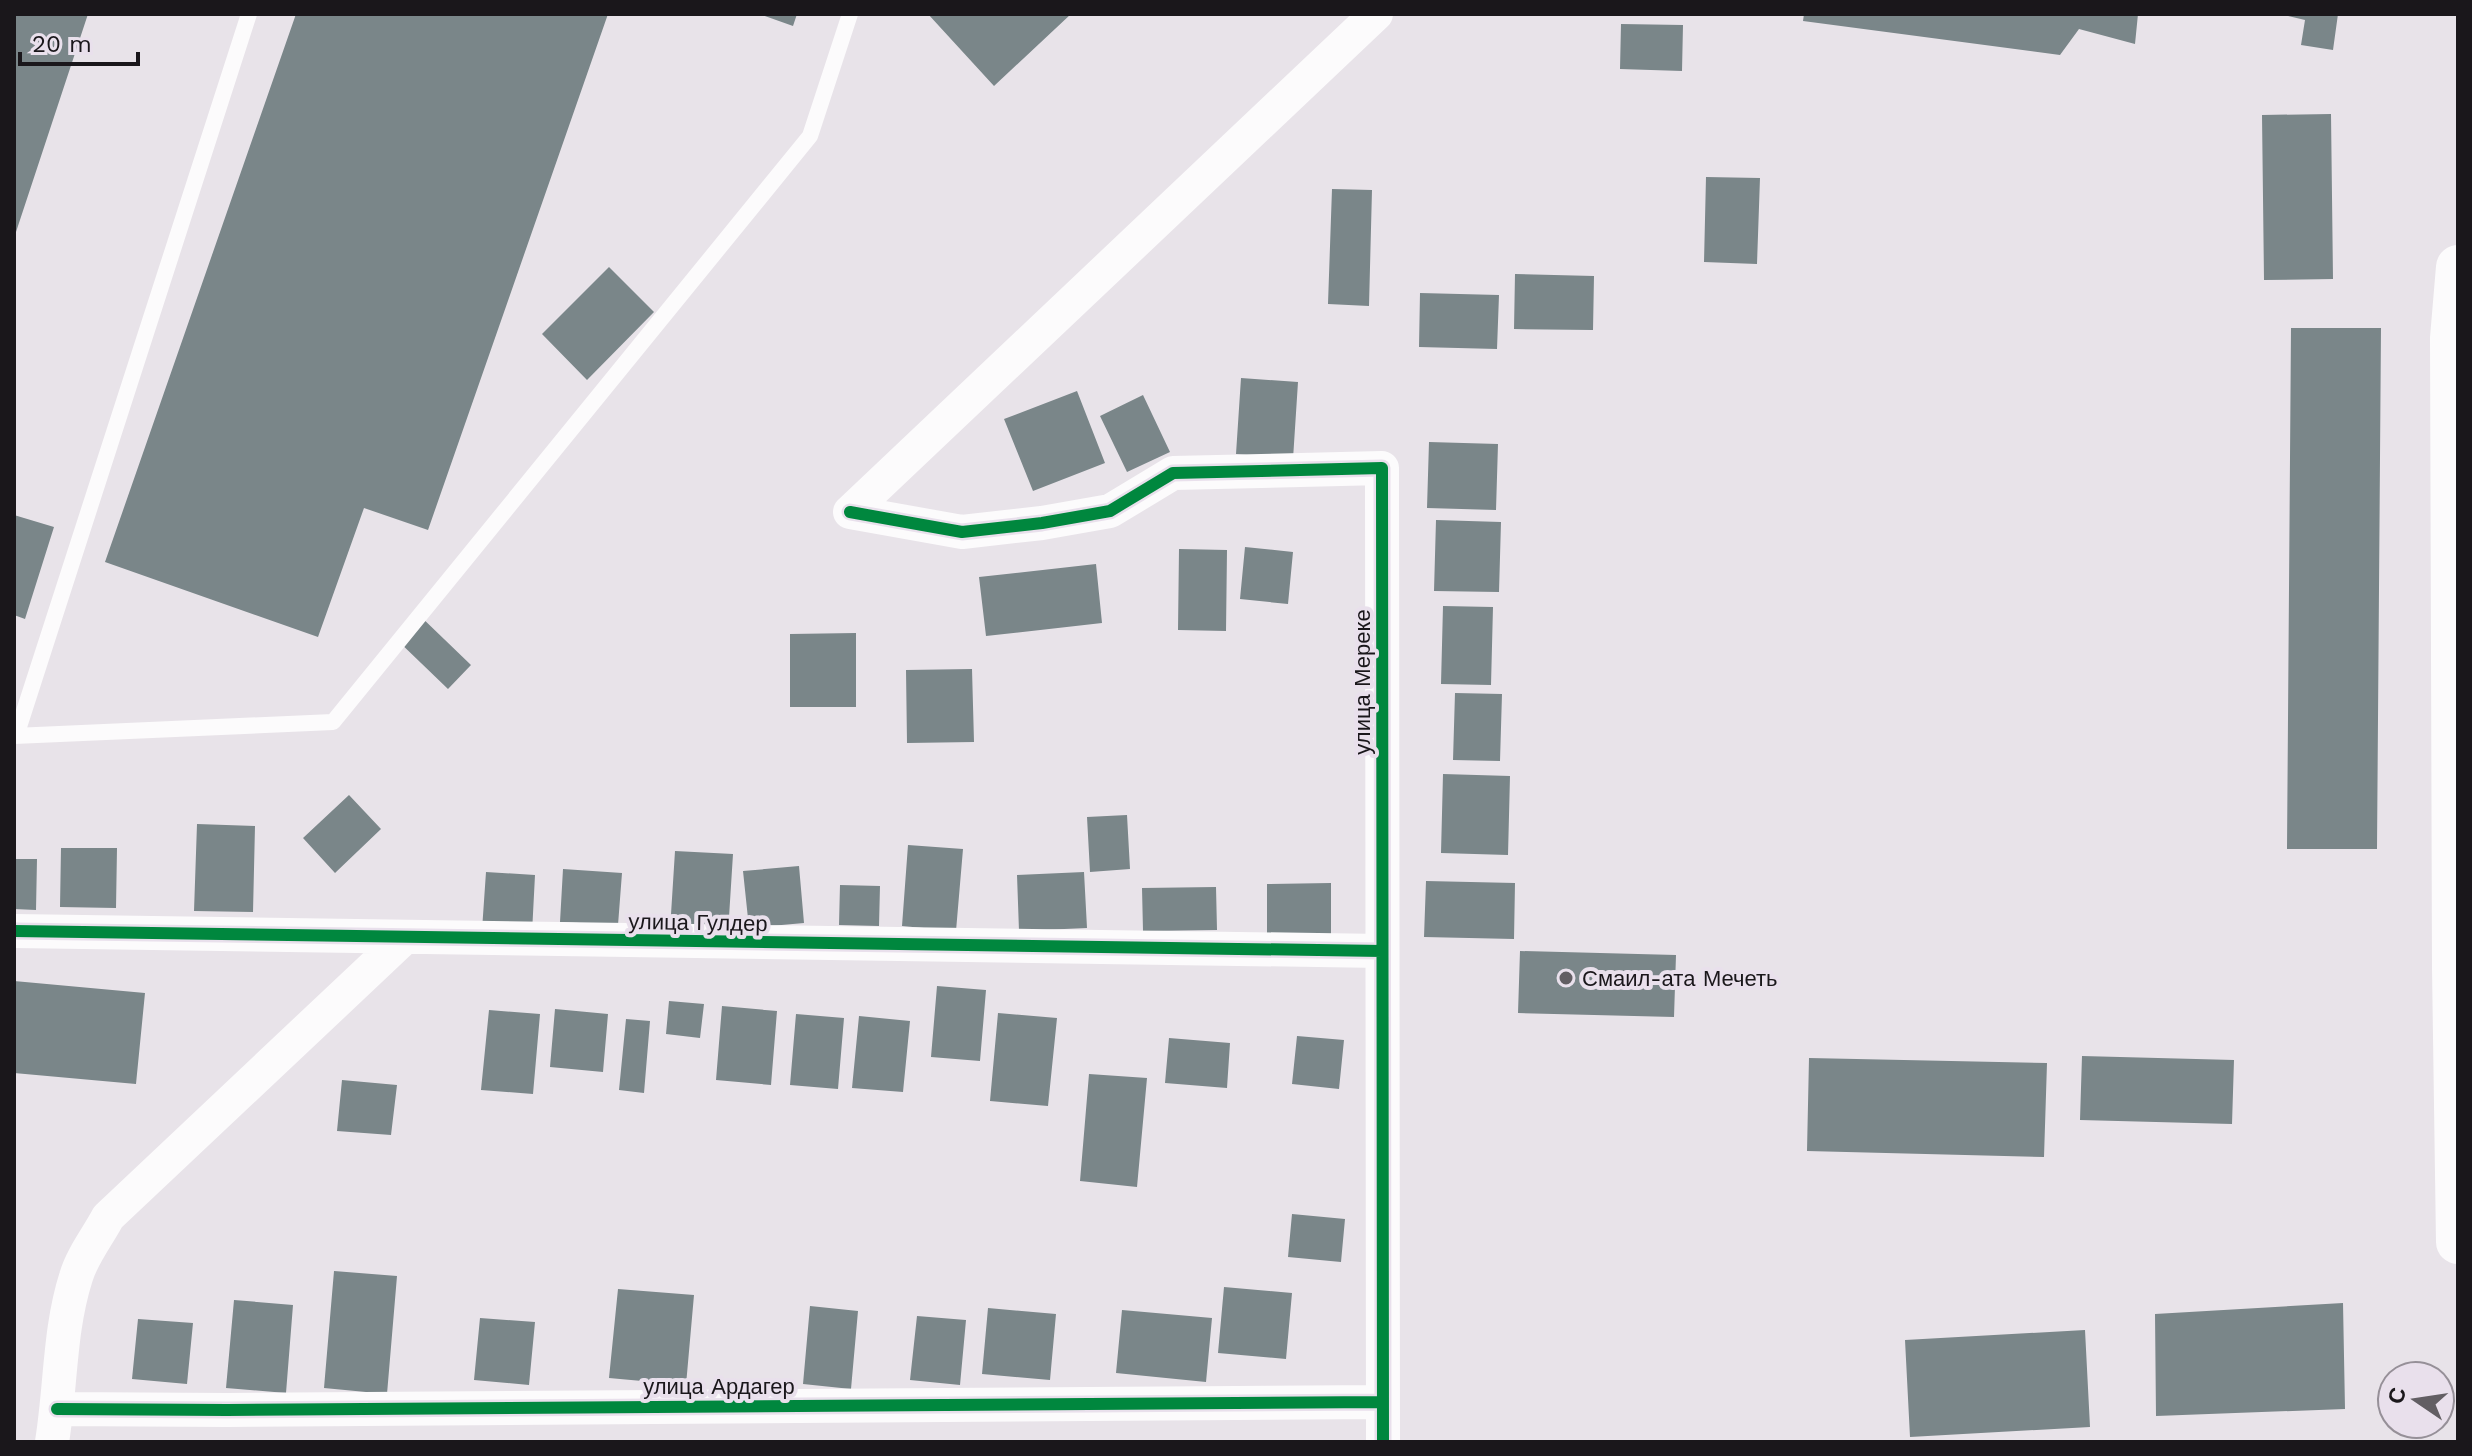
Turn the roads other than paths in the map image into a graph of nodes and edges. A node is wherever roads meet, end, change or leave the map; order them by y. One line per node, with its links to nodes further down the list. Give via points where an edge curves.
1 (249, 14): 5 (lane)
2 (850, 14): 5 (lane, via 810,136 333,722)
3 (1376, 14): 8 (street, улица Мереке, via 850,512 962,532 1110,511 1173,473 1382,468)
4 (2458, 267): 9 (main road, via 2452,338)
5 (15, 736)
6 (14, 931): 7 (street, улица Гулдер)
7 (404, 938): 8 (street, улица Гулдер); 11 (street, via 108,1217 76,1275 61,1348)
8 (1382, 951): 10 (street, улица Мереке)
9 (2458, 1242)
10 (1381, 1402): 11 (street, улица Ардагер, via 243,1410); 12 (street, улица Мереке)
11 (55, 1426)
12 (1383, 1442)

